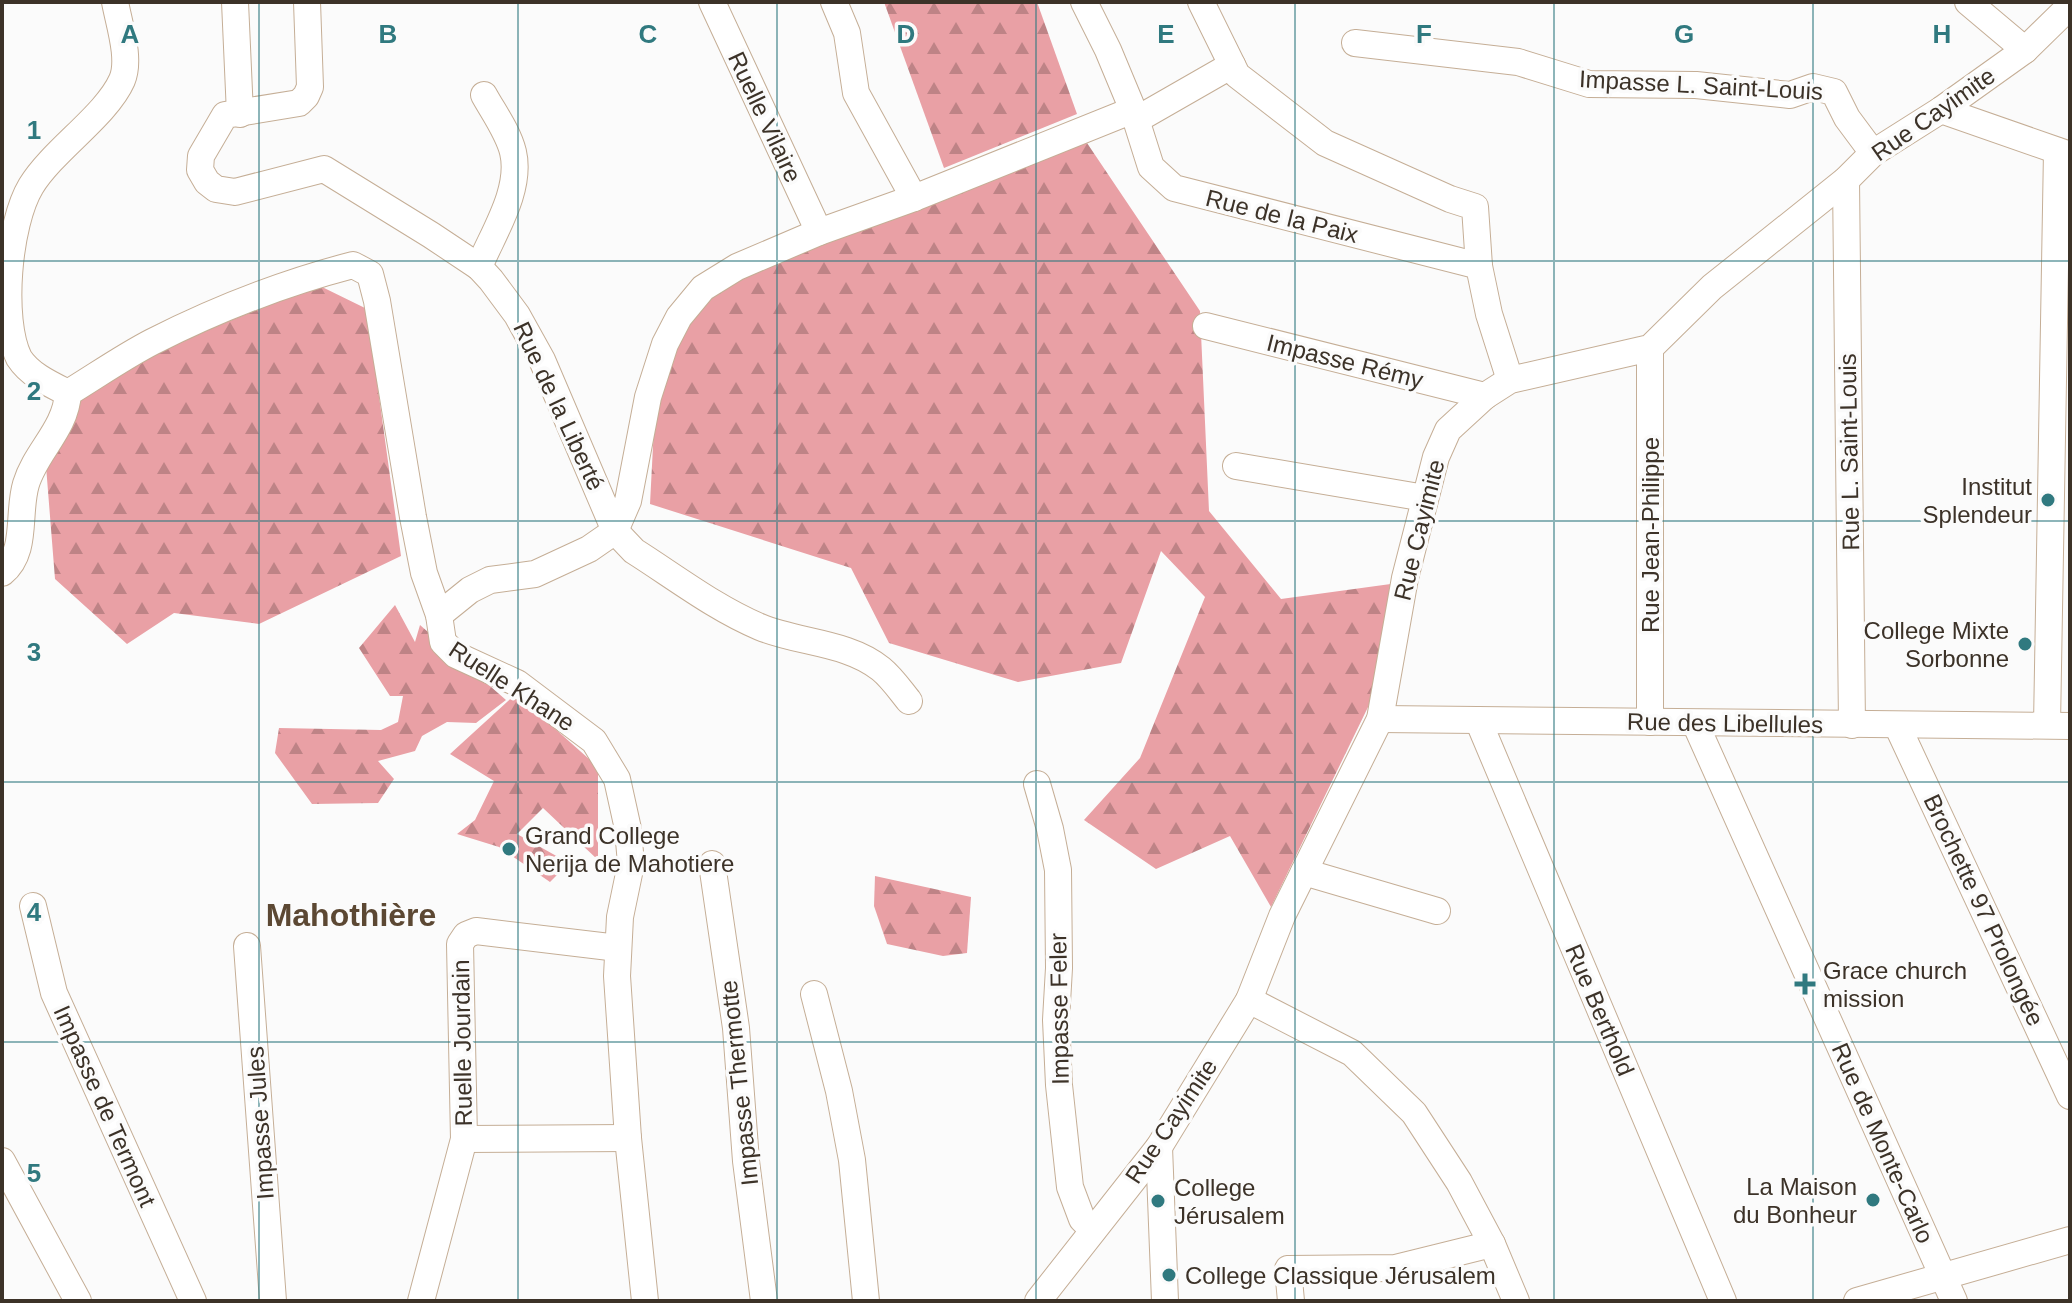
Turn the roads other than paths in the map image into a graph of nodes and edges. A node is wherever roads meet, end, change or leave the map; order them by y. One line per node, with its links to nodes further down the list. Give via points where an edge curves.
1 (115, 2): 27 (street, via 124,77 31,186 15,224 8,276 8,334 20,359 38,378)
2 (235, 2): 15 (street)
3 (307, 2): 15 (street, Rue de la Liberté, via 306,96 299,103)
4 (712, 2): 21 (street, Ruelle Vilaire)
5 (834, 2): 20 (street, via 847,33 856,93)
6 (1084, 2): 16 (street, Rue de la Paix)
7 (1201, 2): 12 (street)
8 (1968, 2): 11 (street)
9 (2070, 6): 11 (street, Rue Cayimite)
10 (1355, 43): 17 (street, Impasse L. Saint-Louis, via 1518,62 1589,84 1696,85 1790,95 1813,87 1834,92)
11 (2025, 50): 14 (street, Rue Cayimite)
12 (1232, 65): 16 (street); 22 (street, via 1237,75 1325,143 1475,207)
13 (484, 95): 23 (street, via 507,136 515,170 506,206)
14 (1941, 110): 17 (street, Rue Cayimite); 18 (street)
15 (240, 114): 23 (street, Rue de la Liberté, via 225,115 201,156 200,170 216,189 235,192 324,169)
16 (1135, 115): 20 (street); 22 (street, Rue de la Paix, via 1151,167 1174,188)
17 (1873, 153): 19 (street, Rue Cayimite)
18 (2064, 153): 41 (street)
19 (1846, 180): 25 (street, Rue Cayimite, via 1712,287); 39 (street, Rue L. Saint-Louis)
20 (914, 198): 21 (street)
21 (819, 232): 31 (street, via 737,267 703,288 679,317 648,397 628,501)
22 (1479, 266): 26 (street)
23 (479, 267): 31 (street, Rue de la Liberté, via 517,315 542,360)
24 (1206, 326): 28 (street, Impasse Rémy)
25 (1650, 348): 26 (street, Rue Cayimite); 37 (street, Rue Jean-Philippe)
26 (1510, 380): 28 (street, Rue Cayimite)
27 (68, 393): 32 (street, via 67,410 27,480 14,563); 33 (street, Ruelle Khane, via 151,343 221,310 353,265 370,274 424,573)
28 (1485, 396): 30 (street, Rue Cayimite, via 1448,430)
29 (1236, 466): 30 (street)
30 (1425, 498): 35 (street, Rue Cayimite)
31 (615, 531): 33 (street, via 535,574 490,580); 34 (street, Rue de la Liberté, via 634,551 735,615 869,660)
32 (2, 573)
33 (439, 615): 48 (street, Ruelle Khane, via 443,642 456,655 517,683 594,741 607,758 617,779 631,864)
34 (909, 701)
35 (1380, 719): 36 (street, Rue des Libellules); 44 (street, Rue Cayimite)
36 (1478, 720): 37 (street, Rue des Libellules); 71 (street, Rue Berthold)
37 (1650, 722): 38 (street, Rue des Libellules)
38 (1695, 723): 39 (street, Rue des Libellules); 59 (street, Rue de Monte-Carlo)
39 (1852, 725): 40 (street, Rue des Libellules)
40 (1897, 725): 41 (street, Rue des Libellules); 51 (street, Brochette 97 Prolongée)
41 (2058, 726)
42 (1037, 784): 56 (street, Impasse Feler, via 1058,870 1056,1020 1070,1187 1082,1219)
43 (712, 864): 65 (street, Impasse Thermotte, via 736,1028)
44 (1304, 872): 46 (street); 50 (street, Rue Cayimite)
45 (33, 906): 61 (street, Impasse de Termont, via 54,993)
46 (1437, 911)
47 (247, 946): 62 (street, Impasse Jules)
48 (618, 948): 52 (street, Ruelle Khane); 53 (street, Ruelle Jourdain, via 476,931 462,939)
49 (814, 994): 66 (street, via 852,1160)
50 (1249, 1000): 54 (street, Rue Cayimite); 58 (street, via 1352,1053 1414,1113)
51 (2070, 1096)
52 (628, 1138): 53 (street); 64 (street, Ruelle Khane)
53 (464, 1139): 63 (street, Ruelle Jourdain)
54 (1159, 1147): 56 (street, Rue Cayimite); 68 (street)
55 (2, 1161): 60 (street)
56 (1093, 1230): 67 (street, Rue Cayimite)
57 (2070, 1240): 59 (street)
58 (1492, 1244): 69 (street, via 1395,1268 1288,1269); 70 (street)
59 (1942, 1275): 72 (street); 73 (street, Rue de Monte-Carlo)
60 (78, 1301)
61 (193, 1301)
62 (273, 1301)
63 (421, 1301)
64 (645, 1301)
65 (764, 1301)
66 (866, 1301)
67 (1038, 1301)
68 (1165, 1301)
69 (1291, 1301)
70 (1516, 1301)
71 (1723, 1301)
72 (1857, 1301)
73 (1954, 1301)

